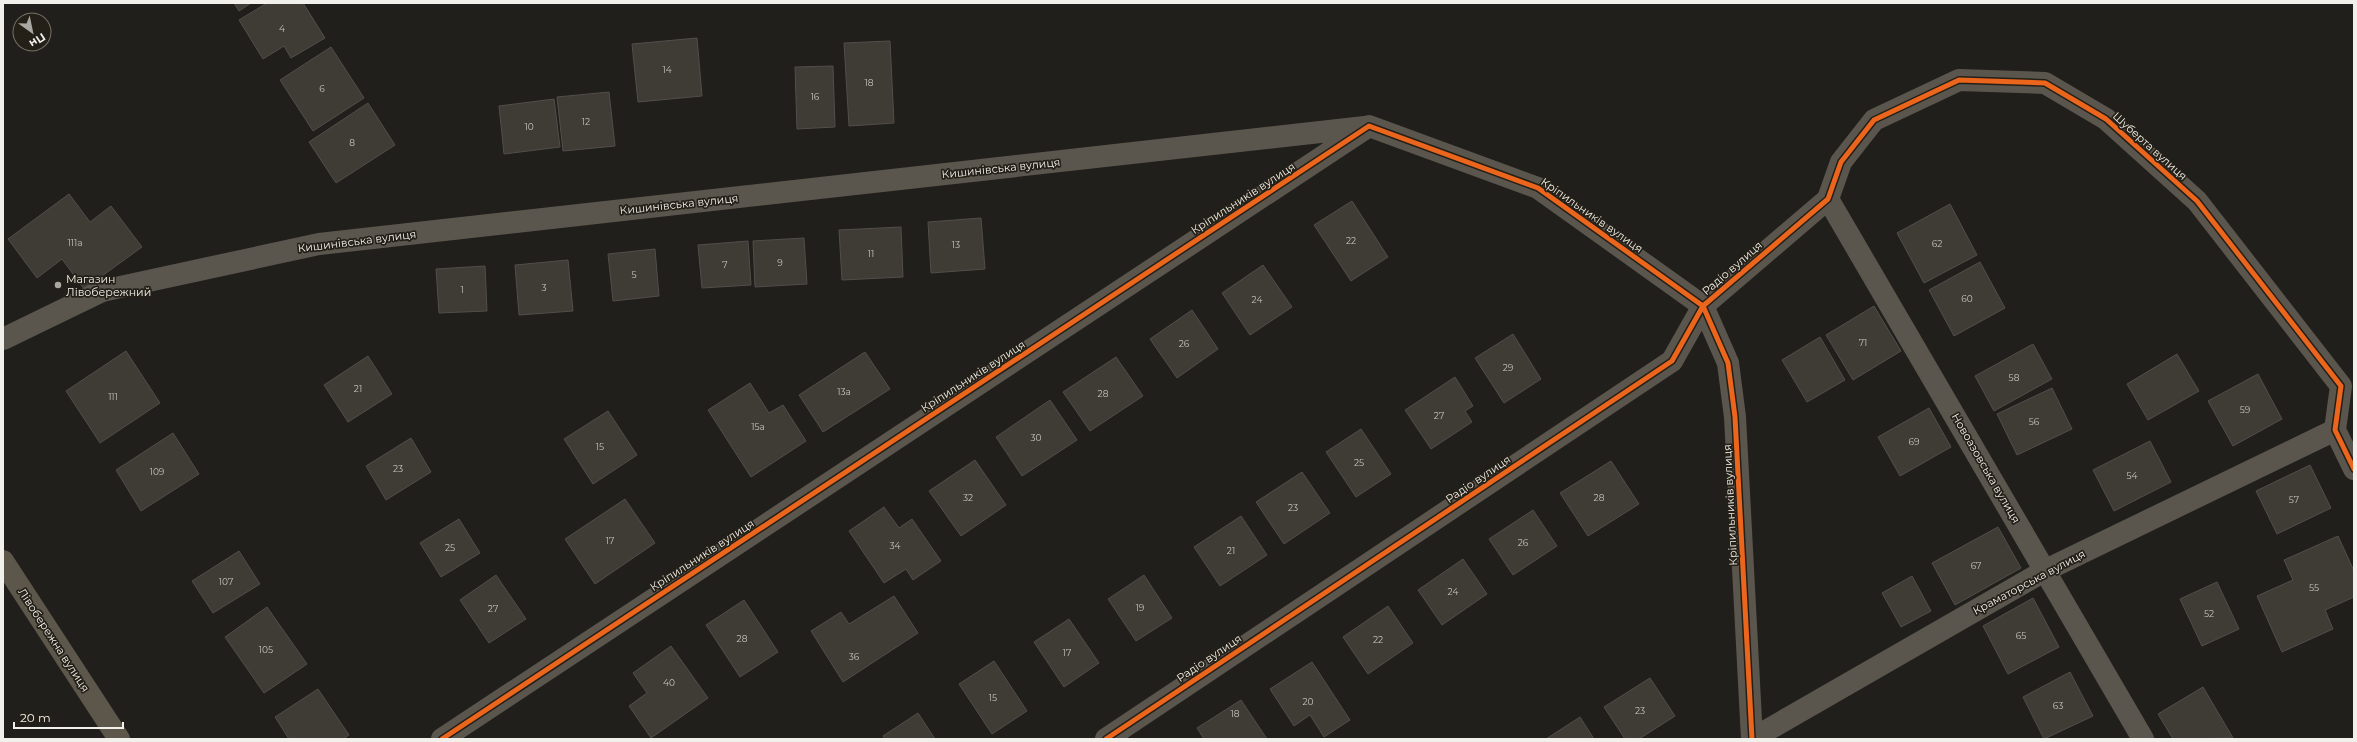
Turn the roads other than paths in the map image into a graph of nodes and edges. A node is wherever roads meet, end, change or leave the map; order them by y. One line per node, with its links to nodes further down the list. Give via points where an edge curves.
1 (1369, 126): 3 (street, Кріпильників вулиця, via 1538,188); 4 (street, Кишинівська вулиця, via 319,244 102,291); 11 (street, Кріпильників вулиця)
2 (1828, 199): 3 (street, Радіо вулиця); 5 (street, Шуберта вулиця, via 1842,162 1874,120 1959,80 2045,83 2106,119 2197,201); 9 (street, Новоазовська вулиця)
3 (1703, 306): 12 (street, Радіо вулиця, via 1672,361); 13 (street, Кріпильників вулиця, via 1728,363 1736,417)
4 (3, 339)
5 (2347, 384): 6 (street, Шуберта вулиця)
6 (2336, 430): 7 (street); 9 (street, Краматорська вулиця)
7 (2354, 469)
8 (3, 561): 10 (main road, Лівобережна вулиця)
9 (2046, 570): 13 (street, Краматорська вулиця); 14 (street, Новоазовська вулиця)
10 (119, 739)
11 (442, 739)
12 (1106, 739)
13 (1752, 739)
14 (2143, 739)

